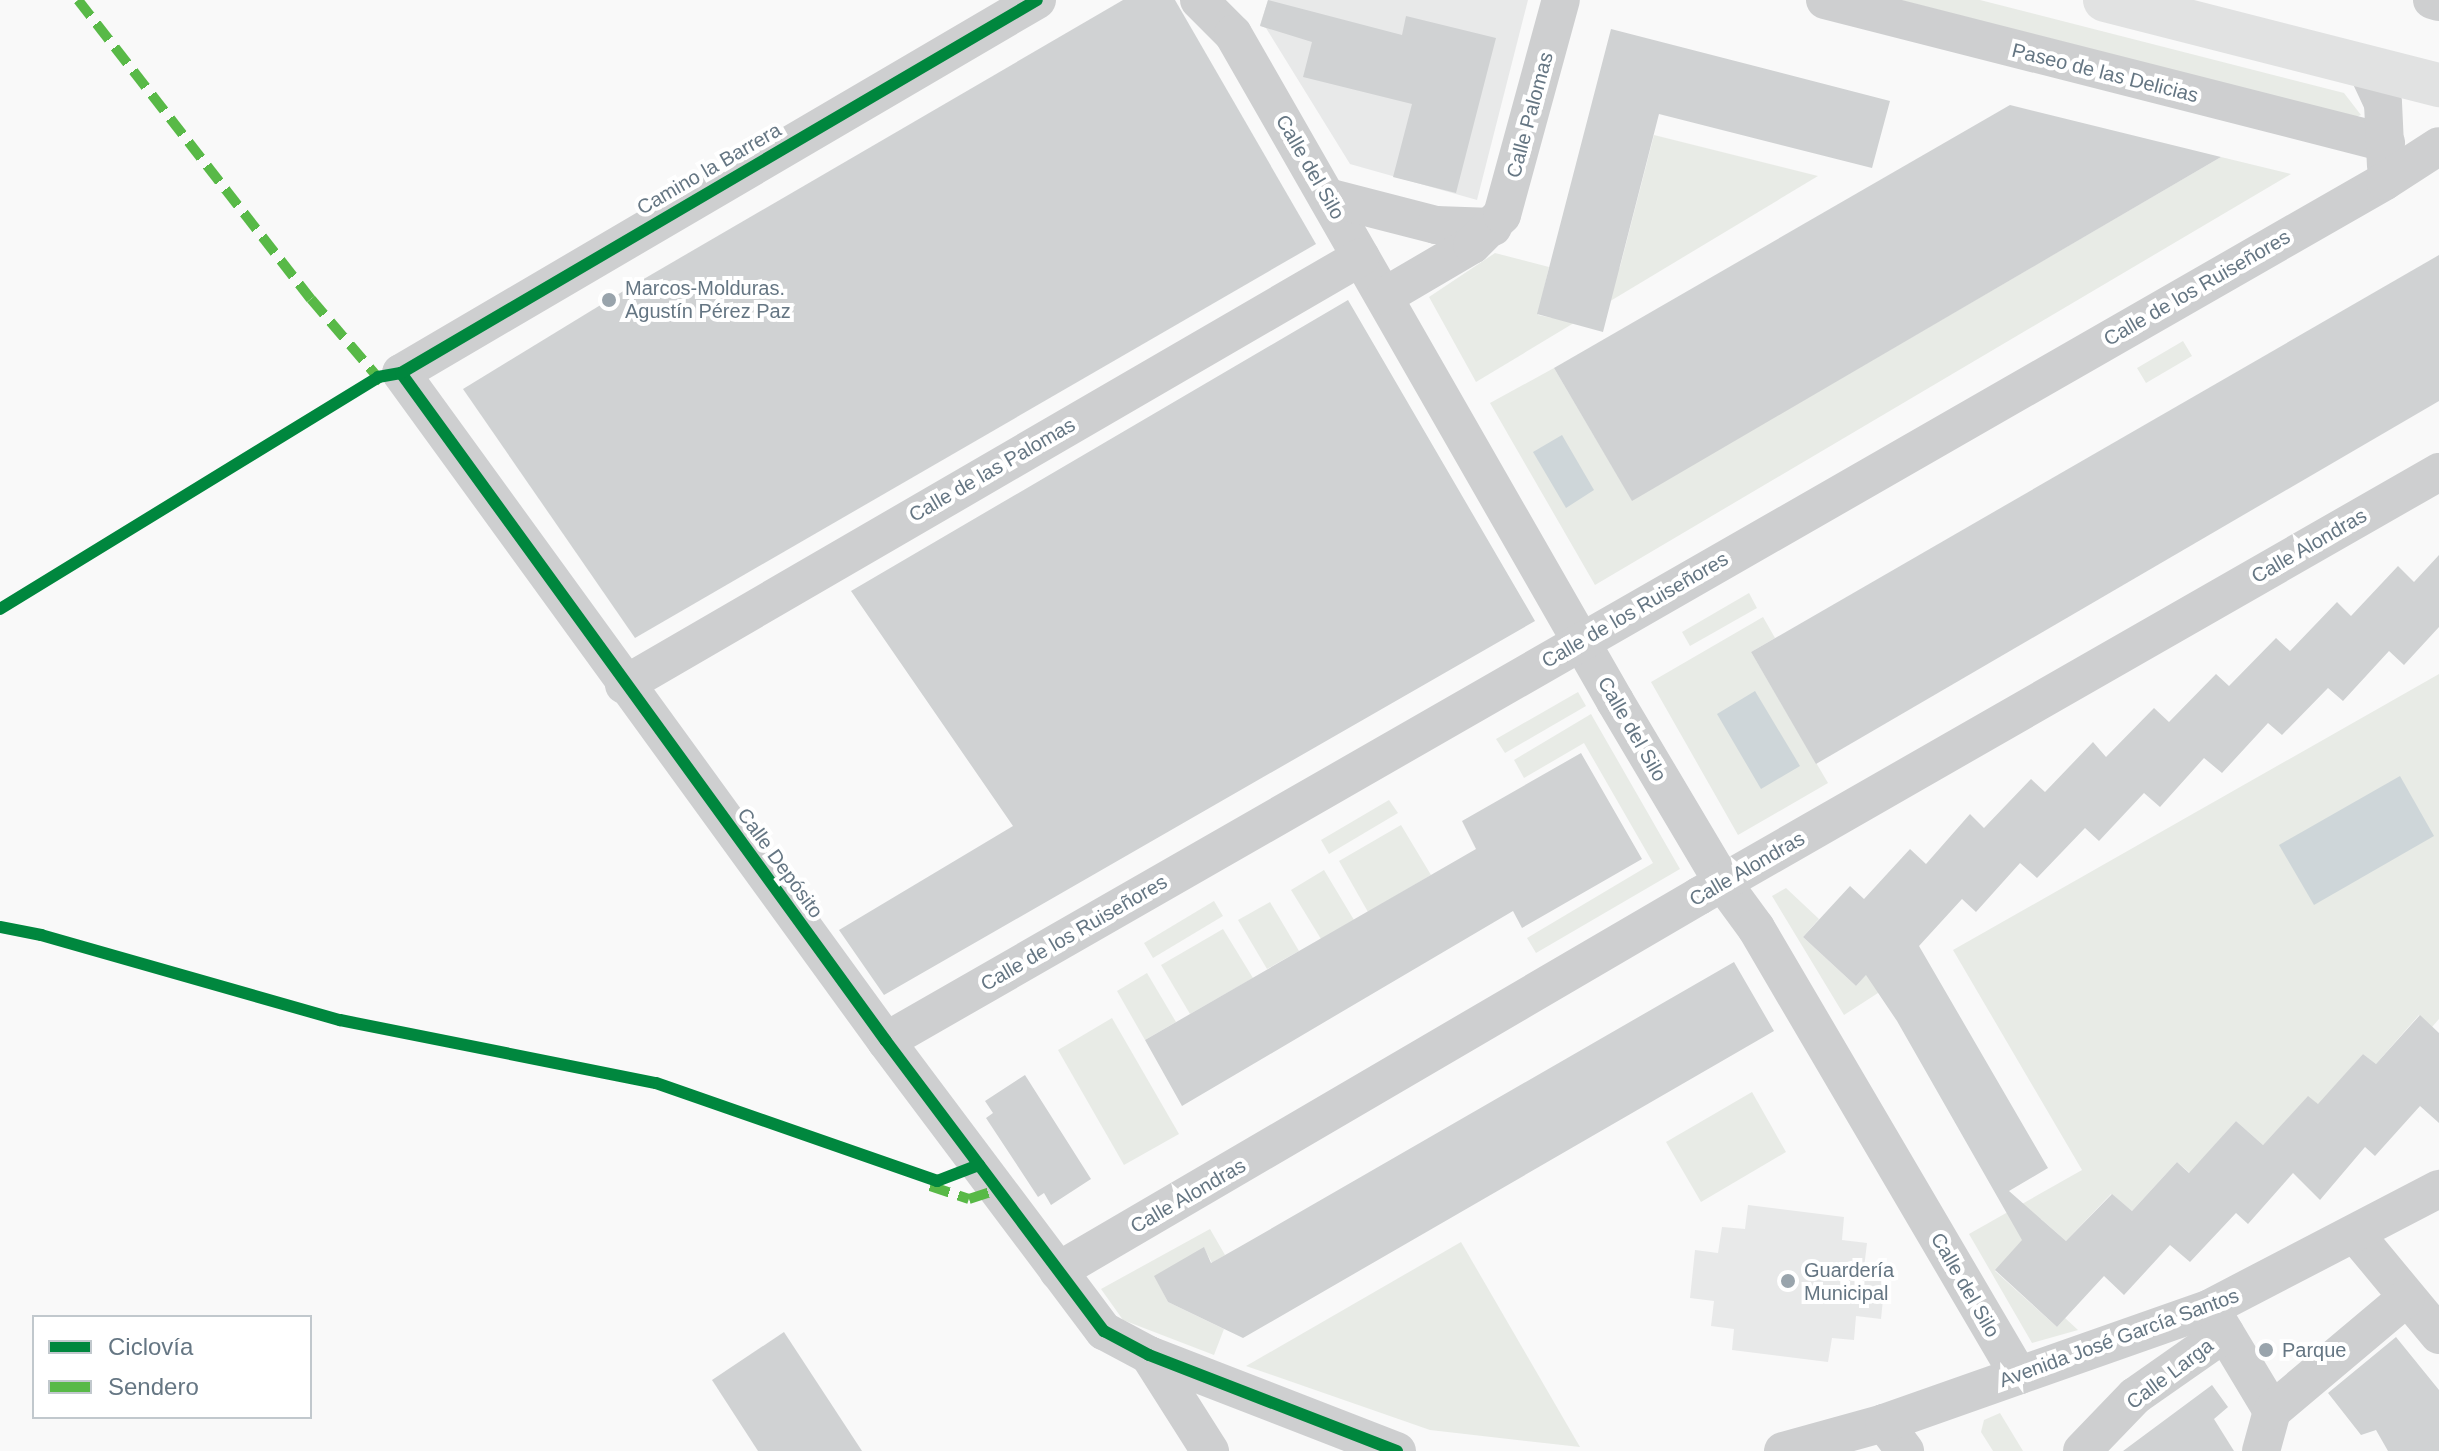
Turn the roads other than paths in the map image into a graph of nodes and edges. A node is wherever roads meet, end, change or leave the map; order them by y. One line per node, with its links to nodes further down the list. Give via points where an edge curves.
1 (1037, 0): 18 (street, Camino la Barrera)
2 (1199, 0): 8 (street, Calle del Silo)
3 (1561, 0): 15 (street, Calle Palomas, via 1508,195)
4 (1825, 0): 11 (street, Paseo de las Delicias)
5 (2105, 0): 9 (main road)
6 (2432, 0): 7 (street)
7 (2439, 2)
8 (1232, 17): 14 (street, Calle del Silo)
9 (2366, 67): 10 (main road); 11 (street, via 2383,103)
10 (2439, 85)
11 (2386, 143): 13 (street)
12 (2439, 146): 13 (street, Calle de los Ruiseñores)
13 (2385, 181): 20 (street, Calle de los Ruiseñores)
14 (1327, 197): 15 (street, via 1436,225); 16 (street, Calle del Silo)
15 (1493, 227): 17 (street, Calle Palomas)
16 (1361, 257): 17 (street, Calle del Silo); 21 (street, Calle de las Palomas)
17 (1385, 296): 20 (street, Calle del Silo)
18 (401, 373): 21 (street, Calle Depósito)
19 (2439, 472): 22 (street, Calle Alondras)
20 (1581, 641): 22 (street, Calle del Silo); 23 (street, Calle de los Ruiseñores)
21 (624, 685): 23 (street, Calle Depósito)
22 (1723, 883): 26 (street, Calle Alondras); 31 (street, Calle del Silo, via 1756,928)
23 (886, 1041): 26 (street, Calle Depósito)
24 (2439, 1189): 25 (street, Avenida José García Santos)
25 (2356, 1235): 27 (street); 28 (street, Avenida José García Santos)
26 (1058, 1271): 30 (street, Calle Depósito, via 1104,1331)
27 (2406, 1298): 29 (street); 32 (street)
28 (2218, 1321): 31 (street, Avenida José García Santos); 32 (street); 38 (street, Calle Larga)
29 (2439, 1335)
30 (1149, 1355): 35 (street, Calle Depósito); 36 (street)
31 (2019, 1376): 33 (street, Avenida José García Santos)
32 (2272, 1411): 39 (street)
33 (1894, 1437): 34 (street, Avenida José García Santos)
34 (1822, 1445): 37 (street, Avenida José García Santos)
35 (1210, 1451)
36 (1397, 1451)
37 (1783, 1451)
38 (2082, 1451)
39 (2261, 1451)

